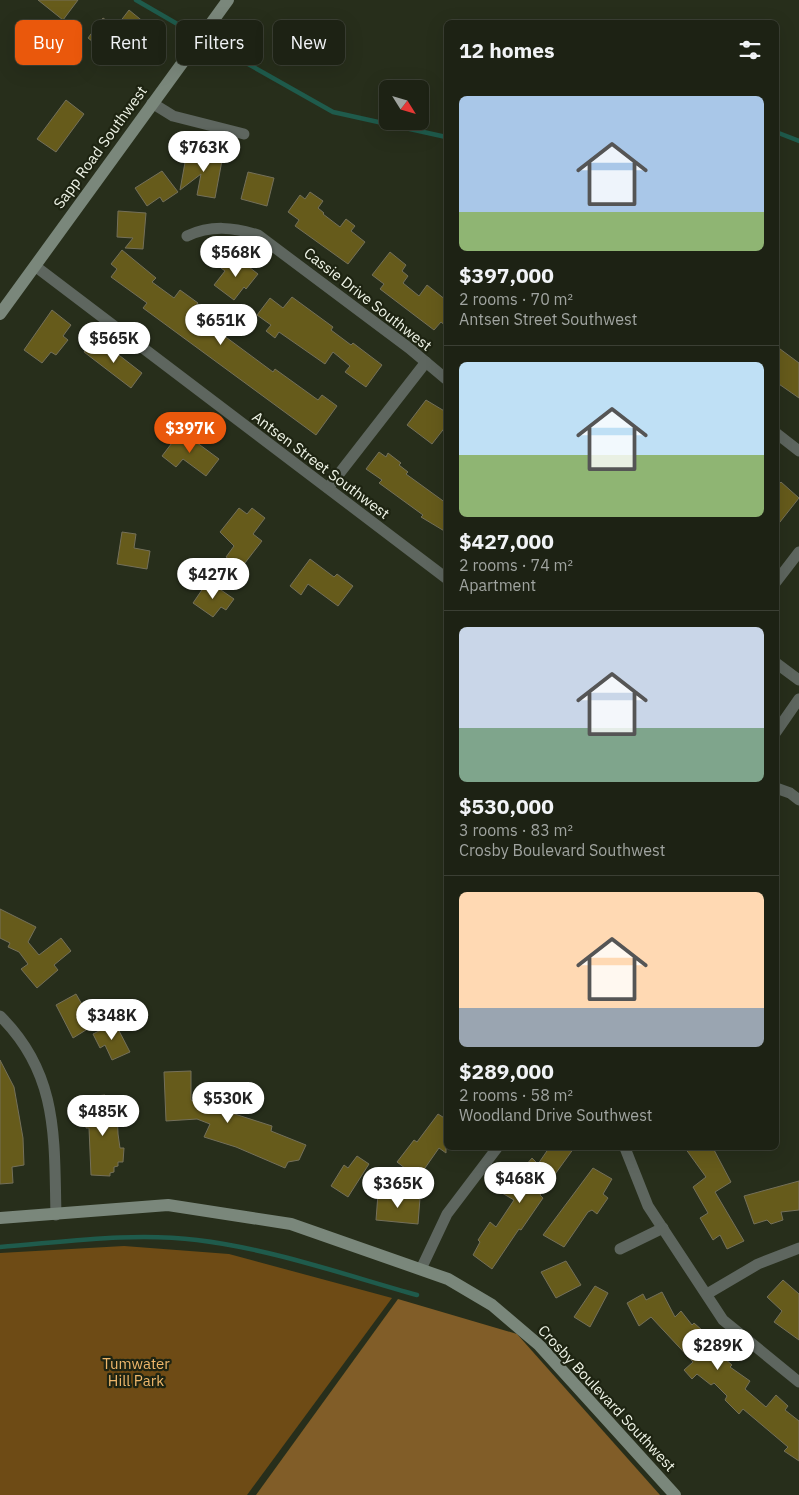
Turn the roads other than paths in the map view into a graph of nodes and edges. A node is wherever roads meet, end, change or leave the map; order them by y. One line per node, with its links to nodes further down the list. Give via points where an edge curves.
1 (228, 0): 2 (street, Sapp Road Southwest)
2 (152, 103): 3 (street, via 173,116); 5 (street, Sapp Road Southwest)
3 (244, 134)
4 (187, 236): 7 (street, Cassie Drive Southwest, via 210,228 258,235)
5 (35, 266): 6 (street, Sapp Road Southwest); 11 (street, Antsen Street Southwest)
6 (0, 314)
7 (426, 362): 8 (street, Cassie Drive Southwest); 11 (street)
8 (444, 377)
9 (779, 435): 10 (street)
10 (799, 451)
11 (328, 488): 13 (street, Antsen Street Southwest)
12 (799, 552): 14 (street)
13 (444, 576)
14 (779, 578)
15 (779, 665): 16 (street)
16 (799, 680)
17 (799, 699): 18 (street)
18 (779, 728)
19 (779, 789): 20 (street)
20 (799, 800)
21 (0, 1016): 24 (street, via 18,1036 32,1060 52,1112)
22 (495, 1150): 29 (street, via 447,1214)
23 (627, 1150): 26 (street, via 648,1206)
24 (56, 1215): 25 (street, Crosby Boulevard Southwest); 29 (street, Crosby Boulevard Southwest, via 168,1205 291,1224)
25 (0, 1218)
26 (663, 1228): 27 (street); 30 (street)
27 (620, 1248)
28 (799, 1248): 30 (street, via 758,1264)
29 (421, 1269): 32 (street, Crosby Boulevard Southwest, via 448,1279 492,1305 539,1345)
30 (707, 1294): 31 (street, via 723,1320)
31 (799, 1382)
32 (675, 1495)

